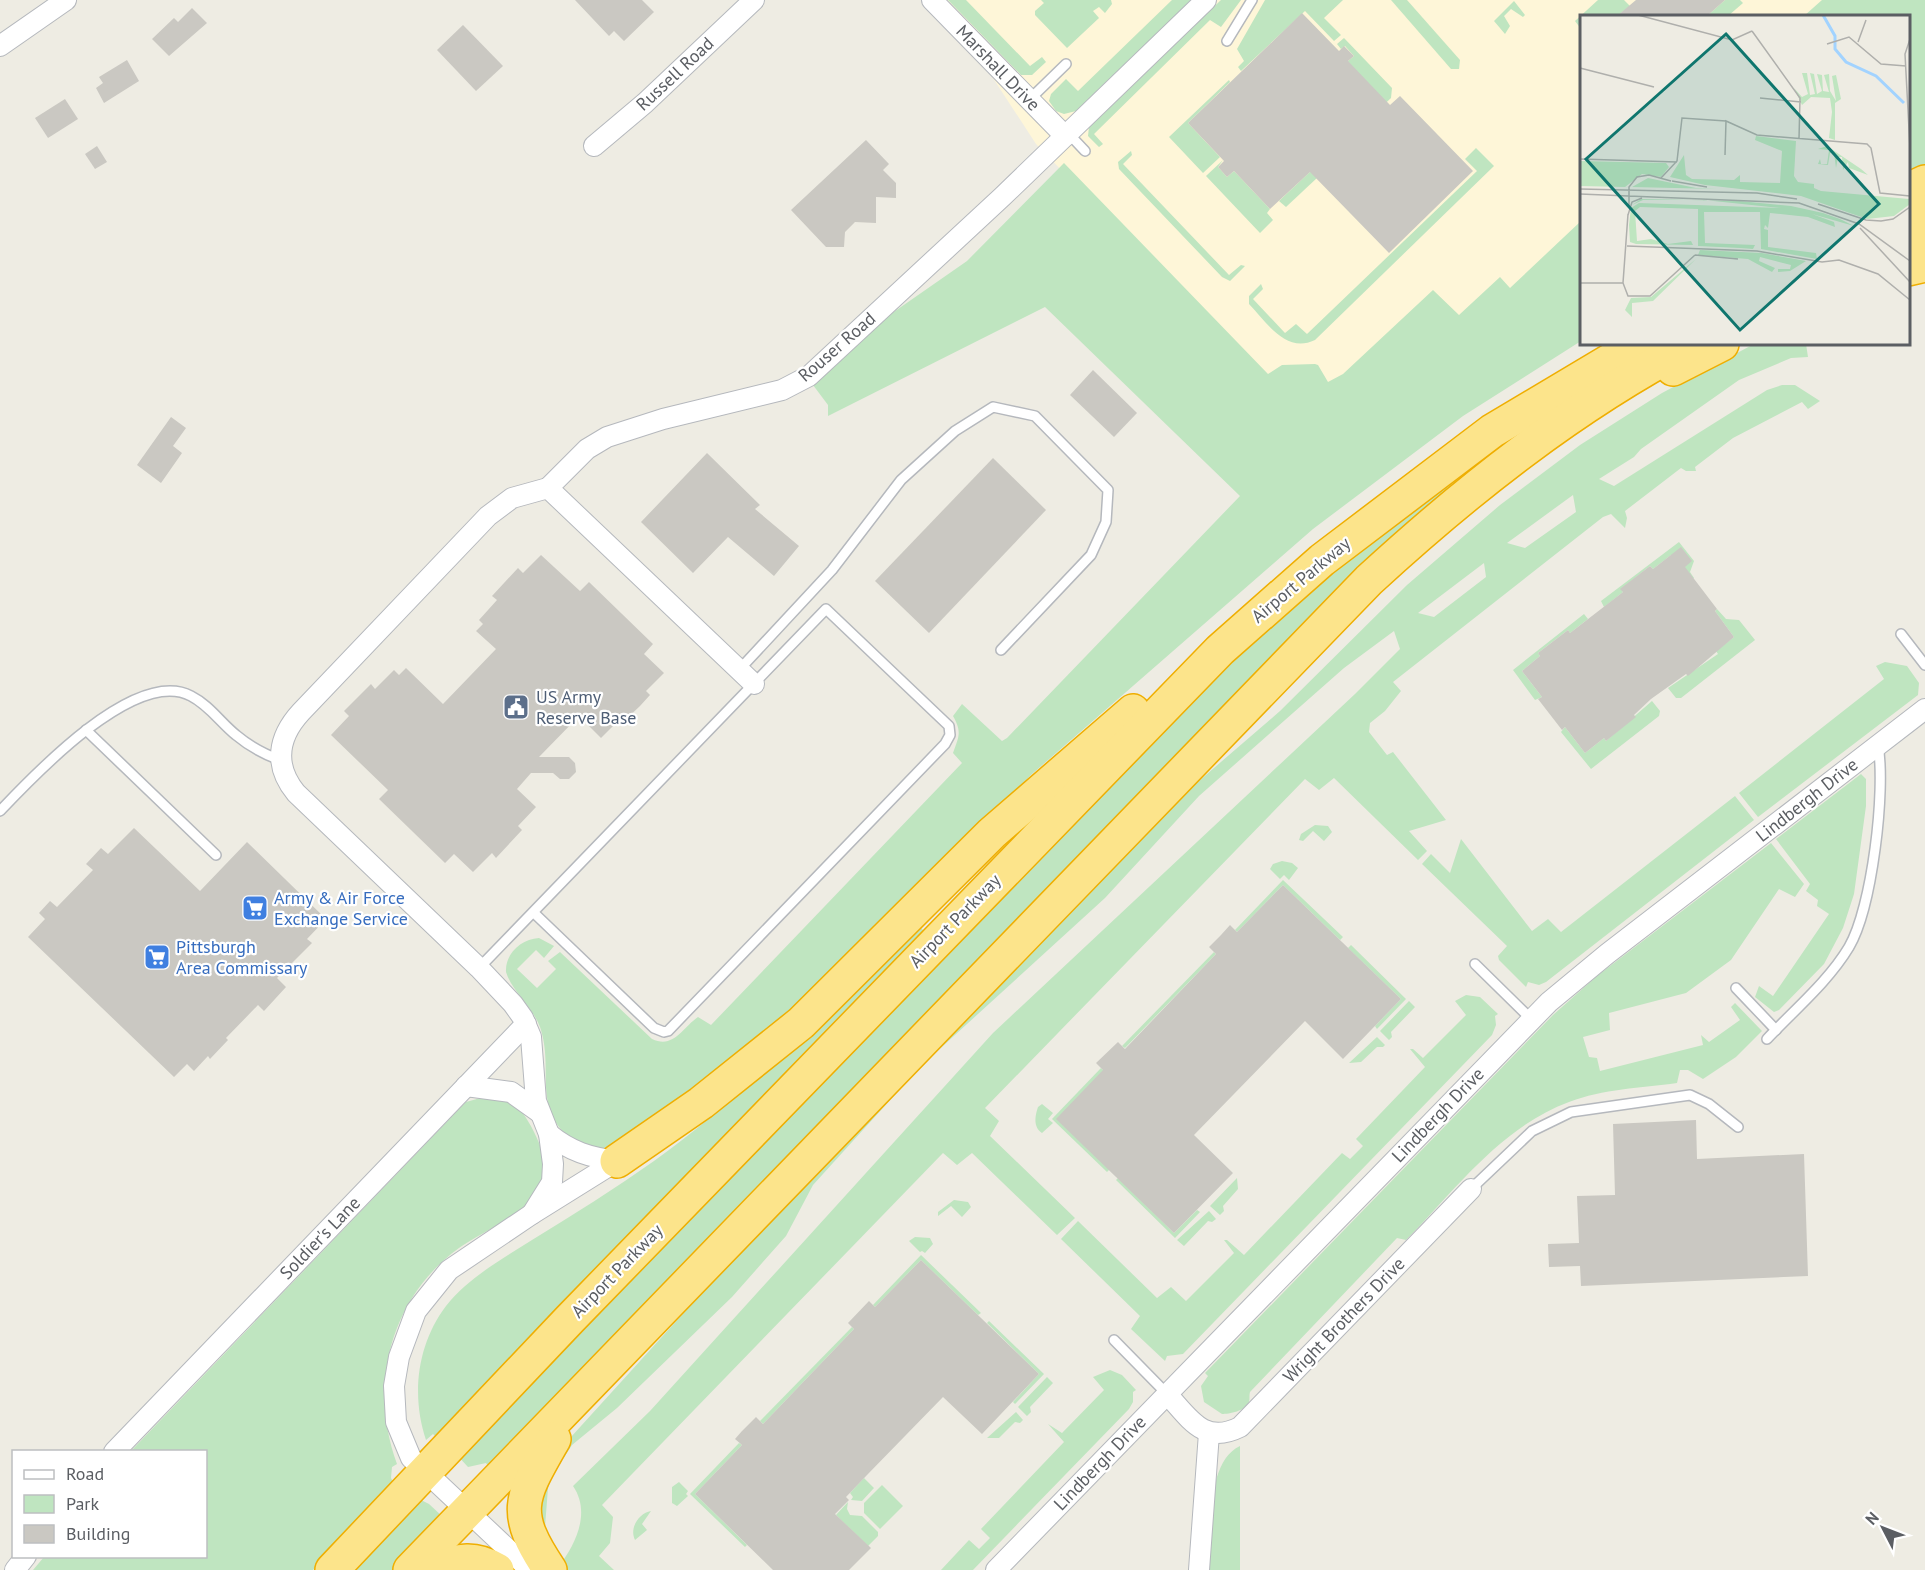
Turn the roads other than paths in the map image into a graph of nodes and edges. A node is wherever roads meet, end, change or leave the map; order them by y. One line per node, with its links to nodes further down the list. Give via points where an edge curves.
1 (66, 0): 7 (street)
2 (754, 0): 11 (street, Russell Road)
3 (932, 0): 9 (street, Marshall Drive)
4 (1206, 0): 10 (street, Rouser Road)
5 (1252, 0): 6 (lane)
6 (1227, 41)
7 (0, 46)
8 (1066, 64): 9 (lane)
9 (1029, 100): 10 (street, Marshall Drive)
10 (1066, 135): 12 (lane); 27 (street, Rouser Road, via 800,382 607,437 587,449)
11 (594, 146)
12 (1085, 151)
13 (1925, 182): 14 (highway)
14 (1910, 189)
15 (1925, 212): 16 (highway)
16 (1910, 217)
17 (1925, 237): 18 (highway)
18 (1910, 243)
19 (1925, 265): 20 (highway)
20 (1910, 269)
21 (1614, 345): 25 (highway)
22 (1636, 345): 25 (highway, Airport Parkway)
23 (1689, 345): 26 (highway)
24 (1720, 345): 26 (highway)
25 (1577, 378): 28 (highway, Airport Parkway, via 1492,431)
26 (1551, 431): 57 (highway, via 1468,492 1369,580)
27 (548, 488): 32 (street); 37 (street, via 512,498 488,516 291,722 280,745)
28 (1322, 560): 52 (highway, via 1100,737 1000,826 801,1023 701,1103); 60 (highway, Airport Parkway, via 1171,697)
29 (1901, 634): 31 (lane)
30 (1001, 650): 32 (lane, via 1091,555 1106,522 1108,490 1035,416 993,407 955,431 901,480 832,570)
31 (1925, 665)
32 (739, 670): 33 (street)
33 (754, 684): 40 (lane); 40 (lane, via 826,609 946,723 950,735 668,1031 654,1028)
34 (1925, 709): 36 (street, Lindbergh Drive)
35 (86, 730): 37 (lane, via 147,694 171,689 195,697 236,736); 38 (lane, via 57,752); 39 (lane)
36 (1878, 745): 44 (street, Lindbergh Drive, via 1607,954); 46 (lane, via 1877,822 1867,894 1857,930 1830,973)
37 (280, 760): 42 (street, via 296,793)
38 (0, 811)
39 (216, 855)
40 (533, 912): 42 (lane)
41 (1475, 964): 44 (lane)
42 (479, 968): 45 (street)
43 (1736, 988): 46 (lane)
44 (1531, 1019): 56 (street, Lindbergh Drive)
45 (526, 1024): 48 (street, Soldier's Lane); 49 (street)
46 (1776, 1030): 47 (lane)
47 (1767, 1039)
48 (466, 1086): 49 (street, via 510,1092); 59 (street, Soldier's Lane)
49 (540, 1112): 51 (street)
50 (1738, 1127): 53 (lane, via 1709,1104 1690,1095 1570,1112 1532,1131)
51 (549, 1134): 52 (street, via 580,1155); 54 (street, via 552,1182)
52 (617, 1161): 54 (street)
53 (1471, 1189): 58 (street, Wright Brothers Drive, via 1240,1427 1227,1434)
54 (532, 1214): 60 (street, via 449,1270 416,1311 406,1333 394,1386 396,1422 411,1458)
55 (1114, 1340): 56 (lane)
56 (1167, 1394): 58 (street); 70 (street, Lindbergh Drive)
57 (578, 1397): 61 (highway); 69 (highway, via 532,1476 523,1508 531,1542)
58 (1209, 1433): 71 (street)
59 (116, 1450)
60 (425, 1470): 61 (street); 64 (highway, Airport Parkway)
61 (468, 1510): 65 (highway); 68 (street)
62 (25, 1558): 63 (street)
63 (15, 1570)
64 (332, 1570)
65 (410, 1570)
66 (436, 1570): 67 (highway, via 466,1560 483,1562)
67 (497, 1570)
68 (530, 1570)
69 (550, 1570)
70 (996, 1570)
71 (1199, 1570)

